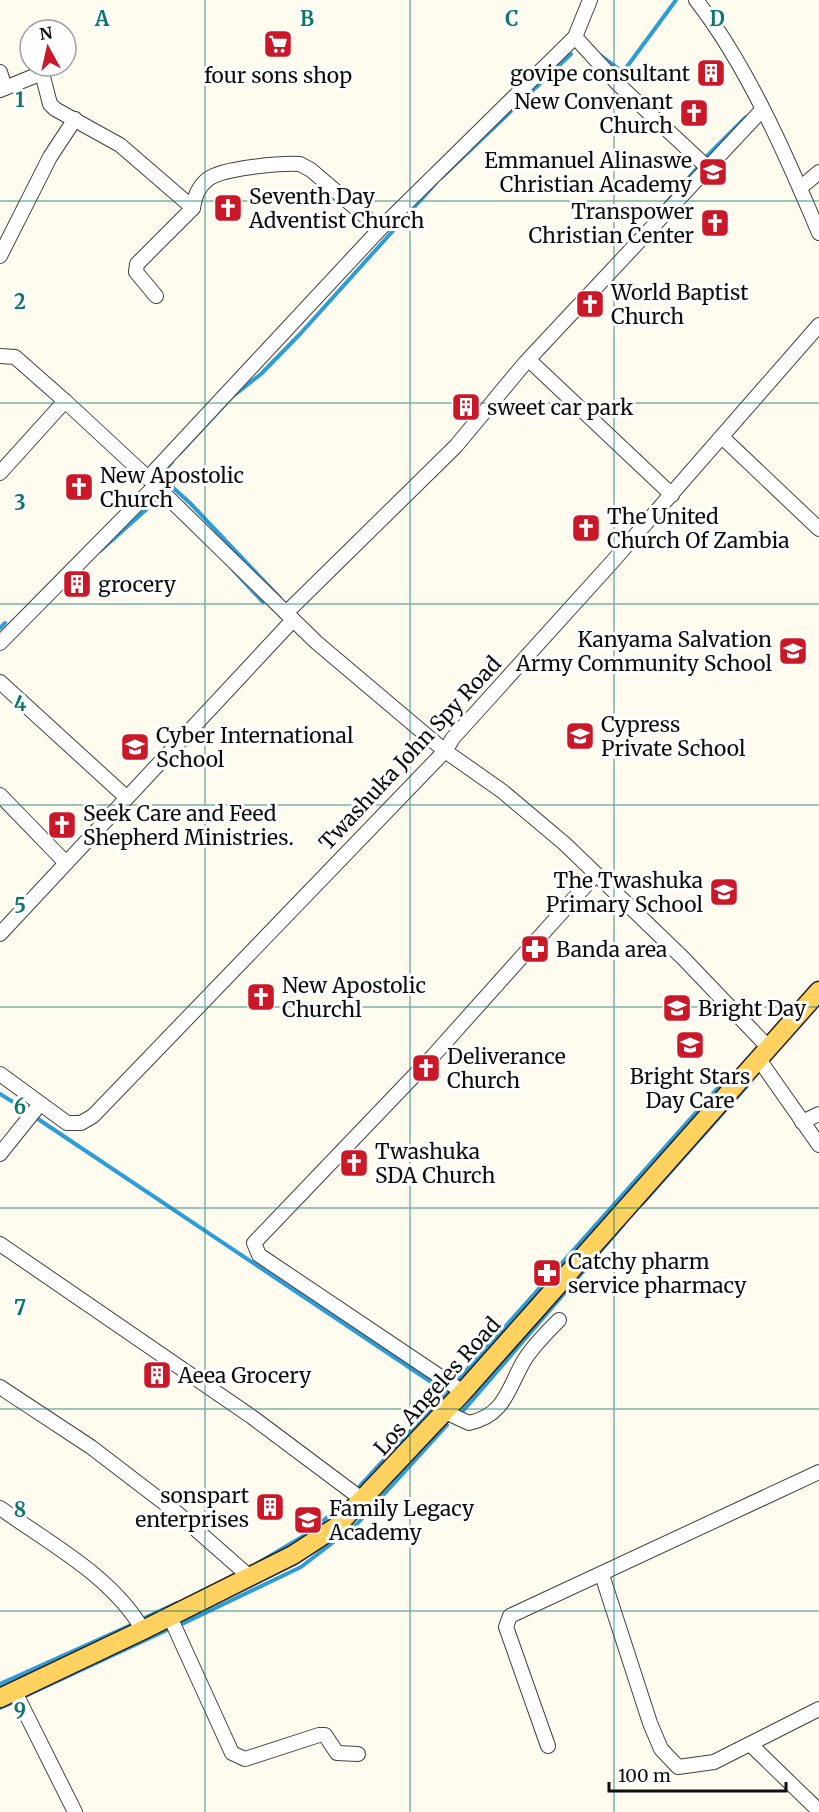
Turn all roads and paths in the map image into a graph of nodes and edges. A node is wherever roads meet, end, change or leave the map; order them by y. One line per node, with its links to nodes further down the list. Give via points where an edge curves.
1 (590, 0): 3 (street)
2 (696, 0): 6 (street, via 718,30)
3 (575, 37): 8 (street, via 619,85); 12 (street)
4 (0, 72): 5 (street)
5 (2, 89): 7 (street, via 42,73 50,104)
6 (762, 110): 8 (street); 10 (street)
7 (75, 119): 11 (street, via 120,145); 14 (street, via 45,166)
8 (708, 168): 18 (street)
9 (819, 171): 10 (street)
10 (800, 188): 13 (street)
11 (193, 208): 12 (street, via 197,190 210,178 300,164); 15 (street, via 135,268)
12 (380, 229): 22 (street)
13 (819, 233)
14 (0, 256)
15 (156, 296)
16 (819, 325): 20 (street, Twashuka John Spy Road)
17 (0, 356): 19 (street, via 15,357)
18 (529, 360): 23 (street); 25 (street, via 456,446)
19 (65, 401): 21 (street); 22 (street)
20 (722, 437): 23 (street, Twashuka John Spy Road); 24 (street)
21 (0, 473)
22 (152, 481): 25 (street); 26 (street)
23 (672, 495): 28 (street, Twashuka John Spy Road)
24 (819, 529)
25 (289, 617): 28 (street); 30 (street)
26 (0, 643)
27 (0, 682): 30 (street)
28 (445, 751): 32 (street, via 502,791); 37 (street, Twashuka John Spy Road, via 88,1120 67,1123)
29 (0, 795): 31 (street)
30 (126, 797): 31 (street)
31 (66, 863): 33 (street)
32 (596, 874): 35 (street); 45 (street, via 432,1056 254,1243 259,1255)
33 (0, 934)
34 (819, 991): 35 (main road, Los Angeles Road)
35 (763, 1052): 39 (street); 45 (main road, Los Angeles Road)
36 (0, 1074): 37 (street, Twashuka John Spy Road)
37 (40, 1104): 41 (street)
38 (819, 1114): 39 (street)
39 (802, 1122): 40 (street)
40 (819, 1145)
41 (0, 1154)
42 (0, 1244): 48 (street, via 252,1417)
43 (559, 1320): 46 (street, via 525,1359 506,1400 498,1407 469,1424)
44 (0, 1387): 51 (street, via 100,1454 176,1512)
45 (463, 1392): 46 (main road, Los Angeles Road)
46 (445, 1412): 48 (main road, Los Angeles Road)
47 (819, 1472): 50 (street)
48 (363, 1500): 51 (main road, Los Angeles Road, via 314,1542)
49 (0, 1508): 53 (street, via 114,1592 131,1609)
50 (602, 1575): 56 (street, via 661,1749 678,1767 689,1767 714,1762); 57 (street, via 506,1621)
51 (250, 1577): 52 (main road, Los Angeles Road)
52 (170, 1619): 53 (main road, Los Angeles Road); 58 (street, via 232,1754 245,1759 319,1735 325,1735 337,1753)
53 (143, 1630): 54 (main road, Los Angeles Road)
54 (7, 1695): 60 (street)
55 (819, 1709): 56 (street)
56 (751, 1744): 59 (street)
57 (548, 1746)
58 (358, 1754)
59 (817, 1810)
60 (75, 1812)

